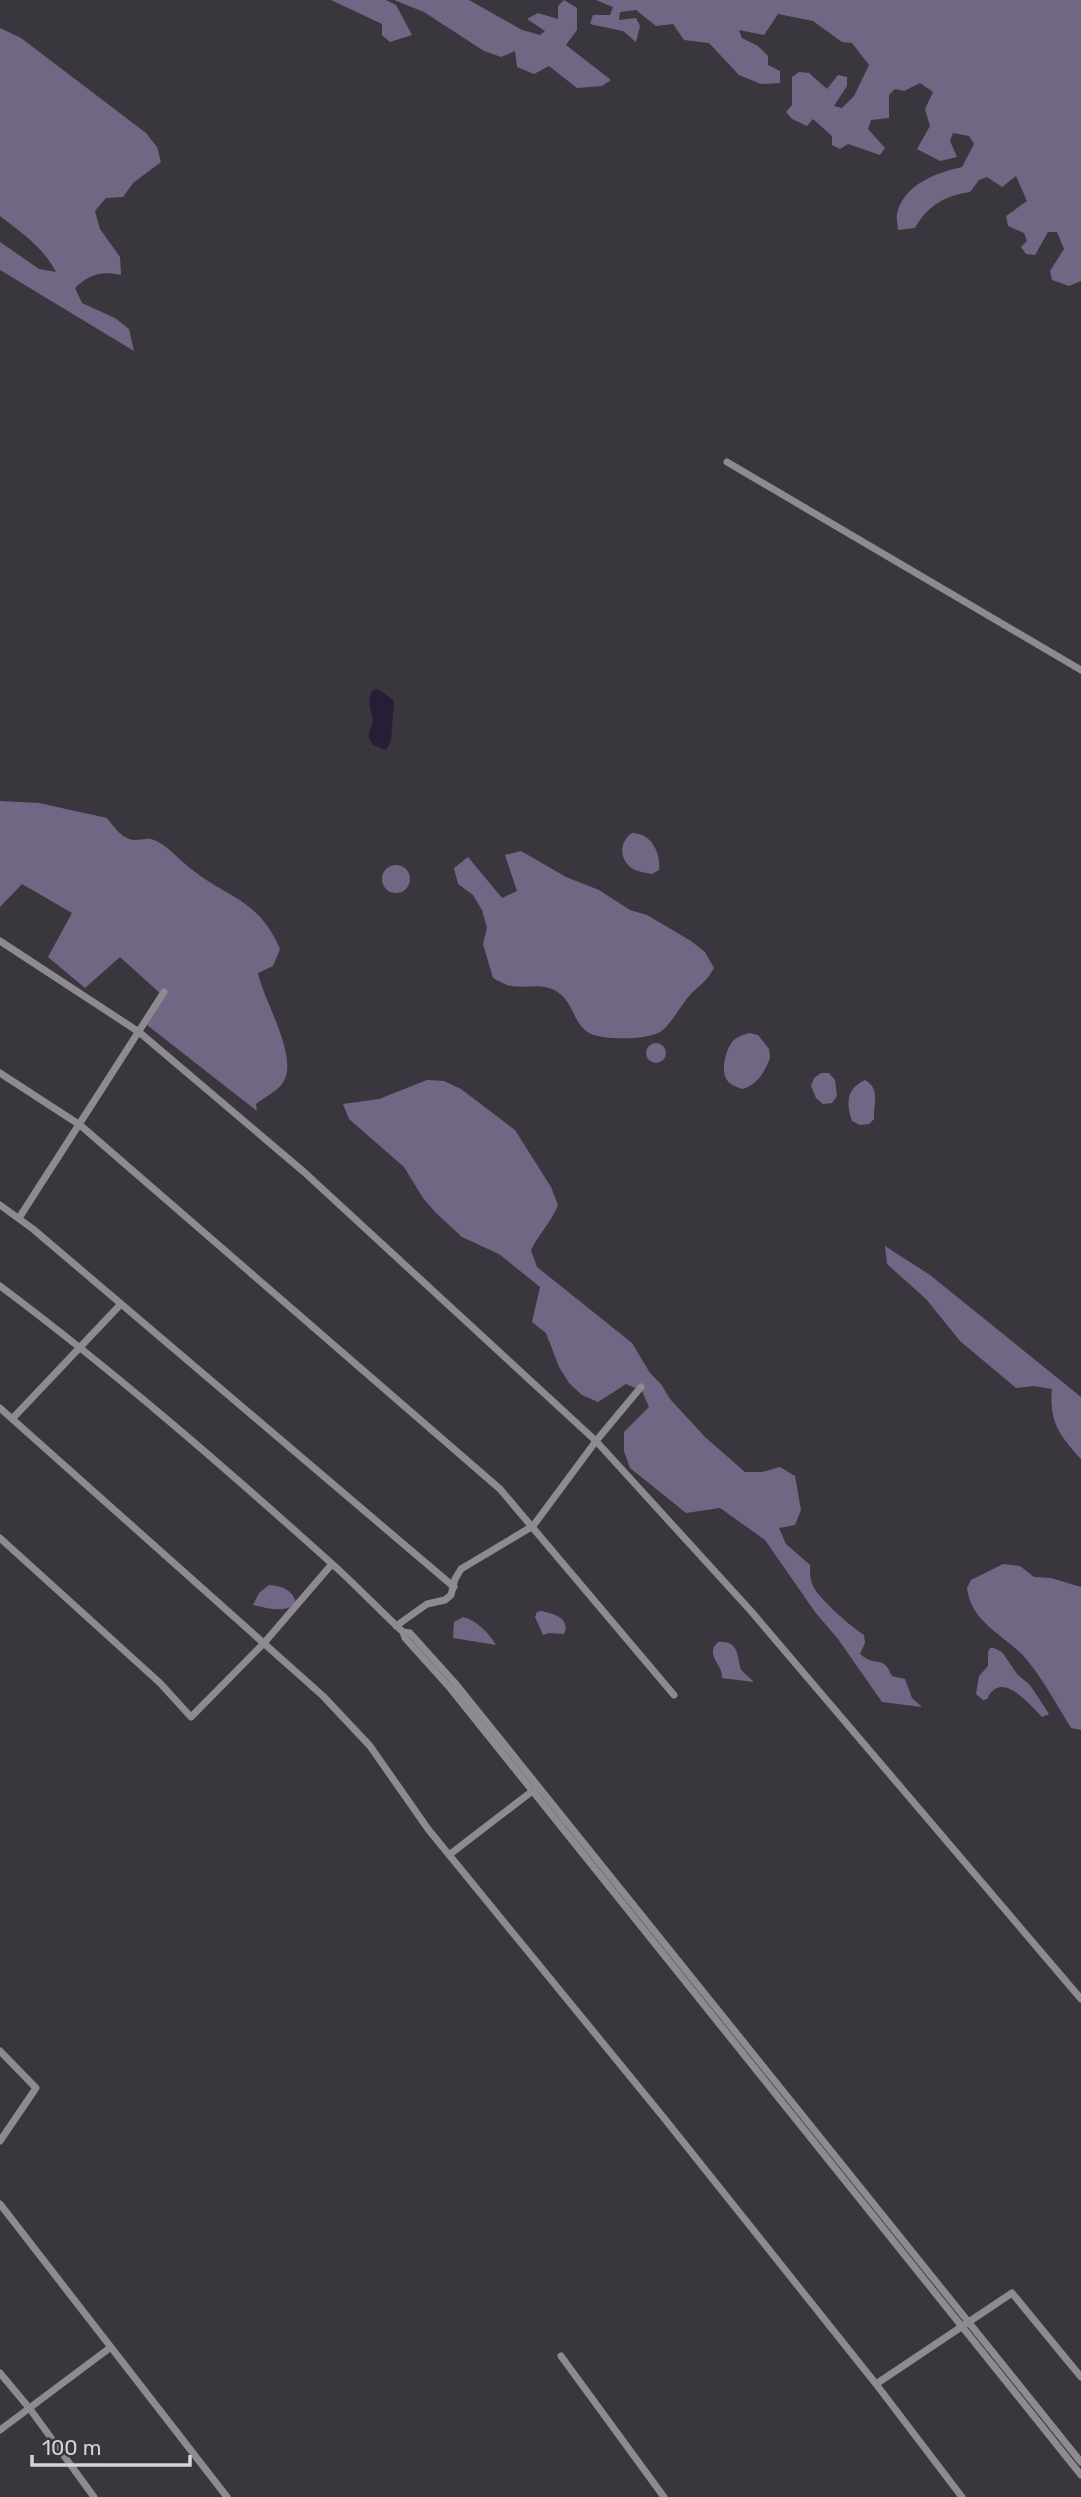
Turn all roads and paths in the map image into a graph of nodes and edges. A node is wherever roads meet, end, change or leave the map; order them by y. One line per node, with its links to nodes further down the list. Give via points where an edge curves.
1 (727, 462): 2 (street)
2 (1081, 670)
3 (0, 941): 5 (street)
4 (164, 992): 5 (street)
5 (139, 1032): 7 (street); 16 (street, via 304,1172)
6 (0, 1073): 7 (street)
7 (80, 1125): 9 (street); 17 (street, via 490,1480)
8 (0, 1205): 9 (street)
9 (19, 1219): 11 (street)
10 (0, 1286): 12 (street)
11 (120, 1305): 12 (street); 20 (street)
12 (81, 1347): 15 (street); 19 (street)
13 (641, 1387): 16 (street)
14 (0, 1408): 15 (street)
15 (13, 1418): 22 (street)
16 (596, 1441): 17 (street); 26 (street, via 723,1579)
17 (533, 1526): 20 (street, via 461,1569); 23 (street)
18 (0, 1538): 22 (street, via 160,1683 191,1717)
19 (332, 1564): 21 (street); 22 (street)
20 (454, 1587): 21 (street, via 445,1600 427,1604)
21 (399, 1629): 24 (street, via 410,1633 455,1683)
22 (264, 1643): 25 (street, via 370,1746)
23 (674, 1695)
24 (536, 1789): 25 (street); 30 (street)
25 (449, 1855): 35 (street)
26 (1081, 1999)
27 (0, 2051): 28 (street, via 36,2088)
28 (0, 2141)
29 (0, 2204): 31 (street)
30 (966, 2325): 34 (street, via 1012,2293); 35 (street); 38 (street); 39 (street)
31 (111, 2347): 36 (street); 41 (street)
32 (561, 2356): 42 (street)
33 (0, 2373): 36 (street)
34 (1081, 2377)
35 (876, 2384): 43 (street)
36 (30, 2409): 37 (street); 40 (street)
37 (0, 2430)
38 (1081, 2462)
39 (1081, 2474)
40 (94, 2497)
41 (227, 2497)
42 (664, 2497)
43 (962, 2497)

